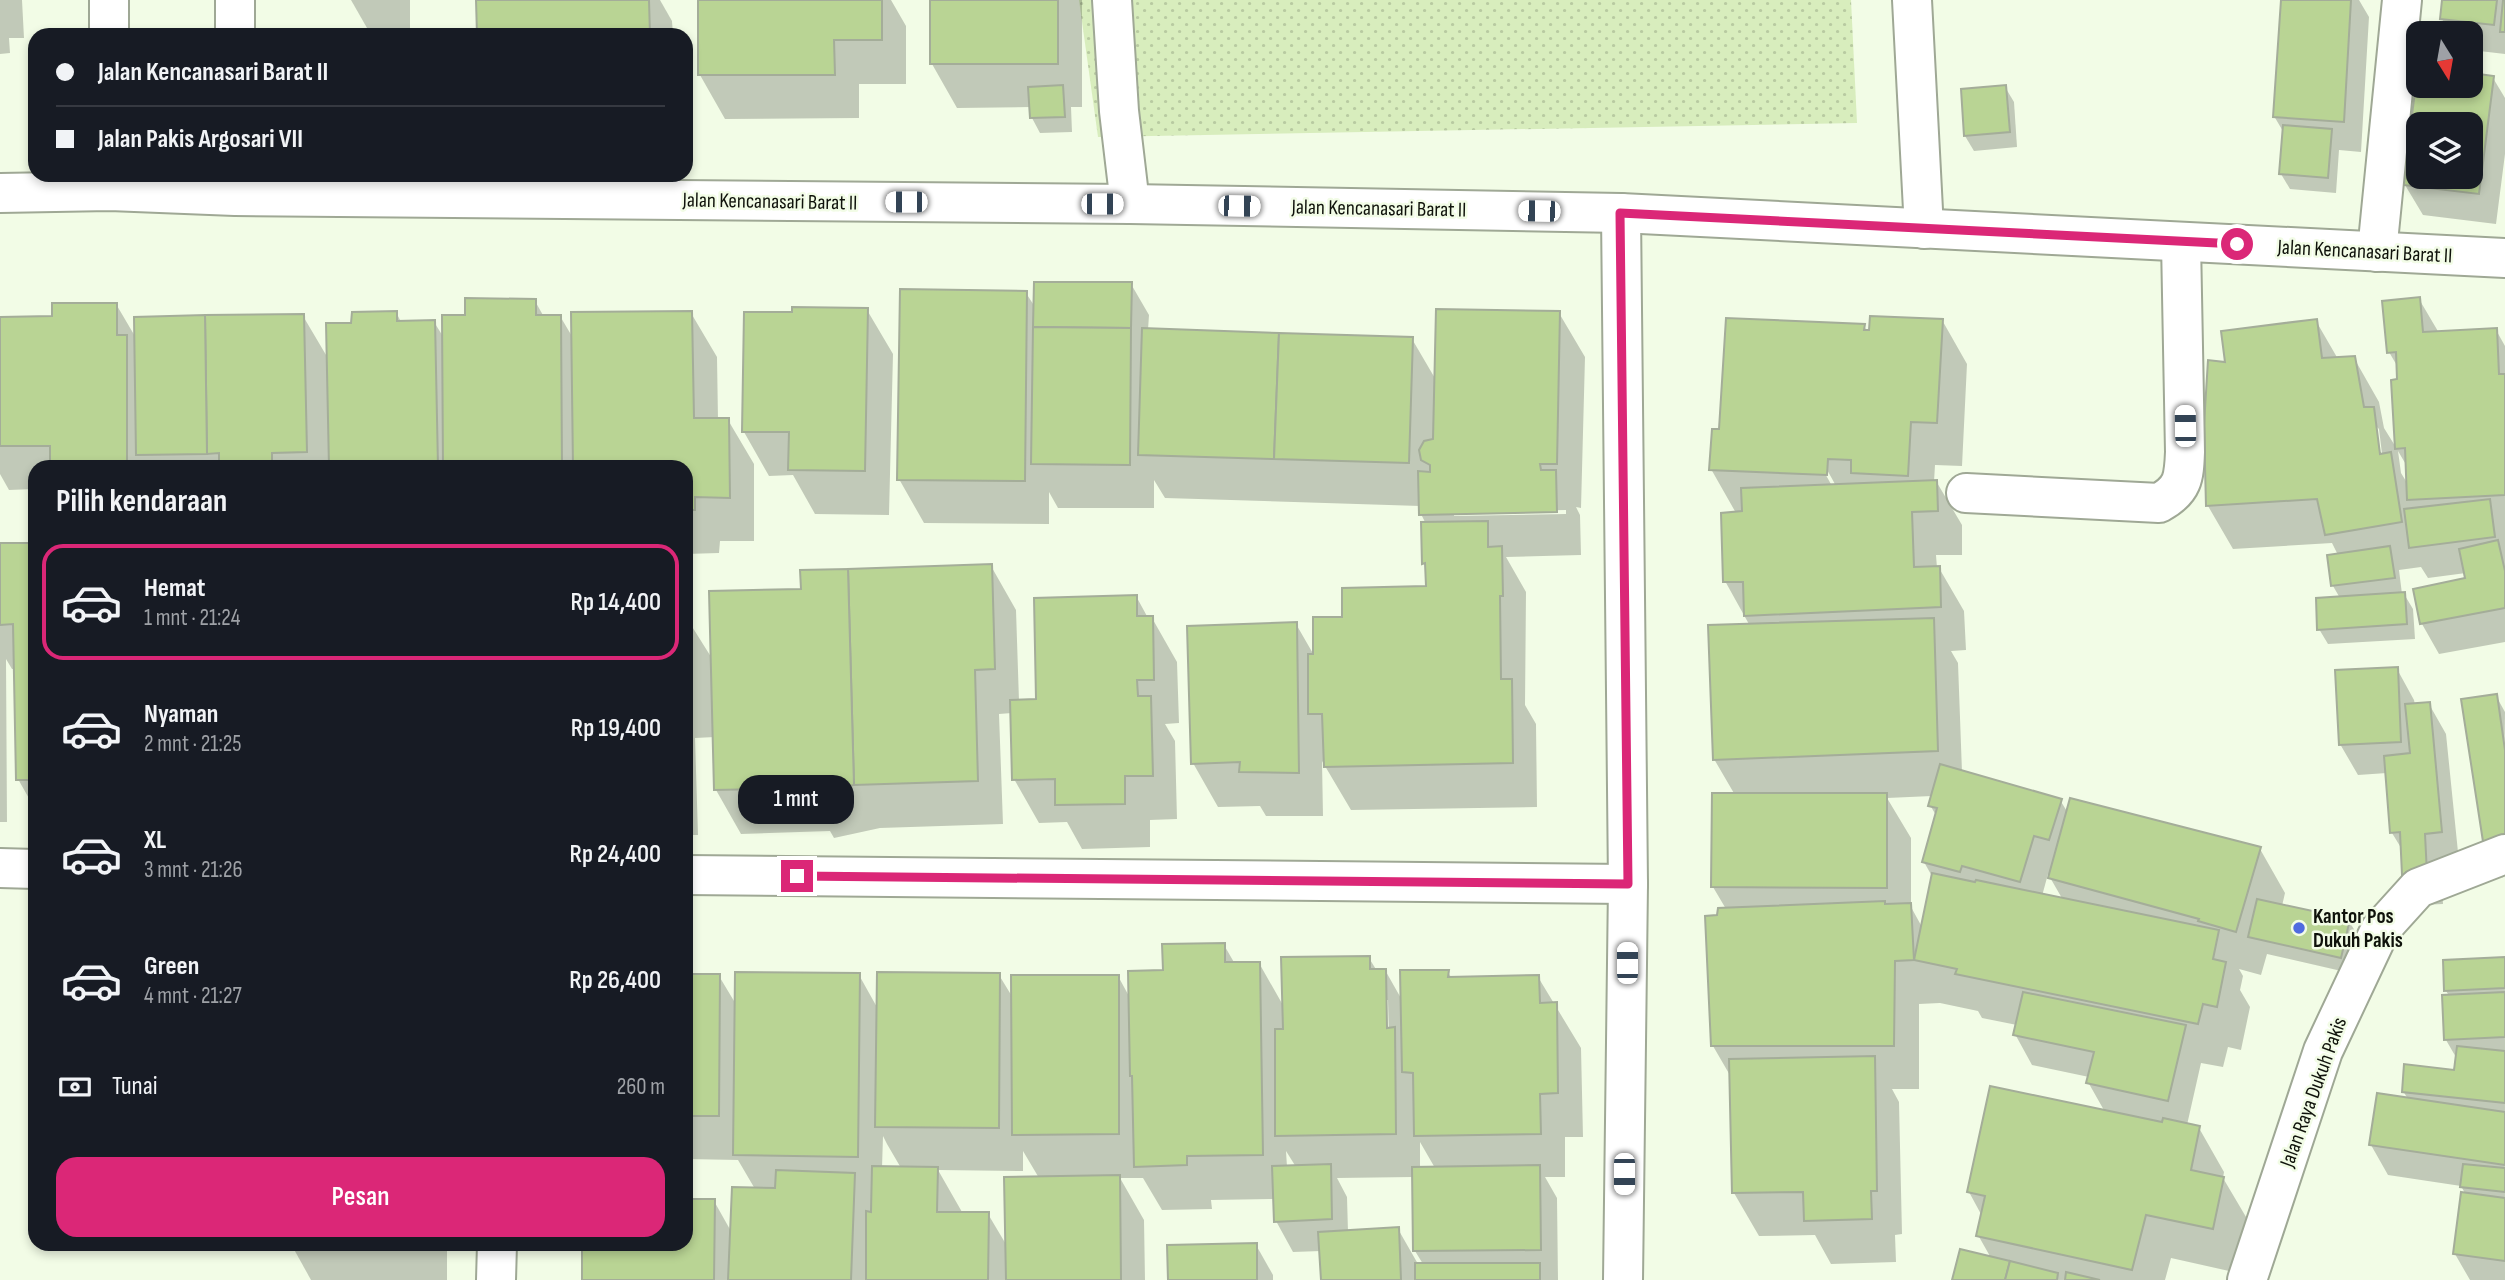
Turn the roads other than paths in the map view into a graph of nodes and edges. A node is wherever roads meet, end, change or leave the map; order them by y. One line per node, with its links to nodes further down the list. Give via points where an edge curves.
1 (109, 0): 6 (street)
2 (235, 0): 7 (street)
3 (1112, 0): 11 (street)
4 (1912, 0): 13 (street)
5 (2402, 0): 15 (street)
6 (109, 28)
7 (235, 28)
8 (110, 183): 9 (street, Jalan Kencanasari Barat II); 10 (street, Jalan Kencanasari Barat II)
9 (235, 185): 11 (street, Jalan Kencanasari Barat II)
10 (0, 193)
11 (1130, 204): 12 (street, Jalan Kencanasari Barat II)
12 (1620, 213): 13 (street, Jalan Kencanasari Barat II); 22 (street)
13 (1924, 229): 14 (street, Jalan Kencanasari Barat II)
14 (2181, 242): 15 (street, Jalan Kencanasari Barat II); 17 (street, via 2185,452 2184,477 2174,495 2159,503)
15 (2377, 251): 16 (street, Jalan Kencanasari Barat II)
16 (2505, 258)
17 (1966, 493)
18 (2505, 854): 26 (street, Jalan Raya Dukuh Pakis, via 2418,888 2380,930 2323,1051)
19 (0, 868): 20 (street)
20 (28, 869)
21 (693, 875): 22 (street)
22 (1628, 884): 25 (street)
23 (497, 1251): 24 (street)
24 (496, 1280)
25 (1623, 1280)
26 (2247, 1280)

